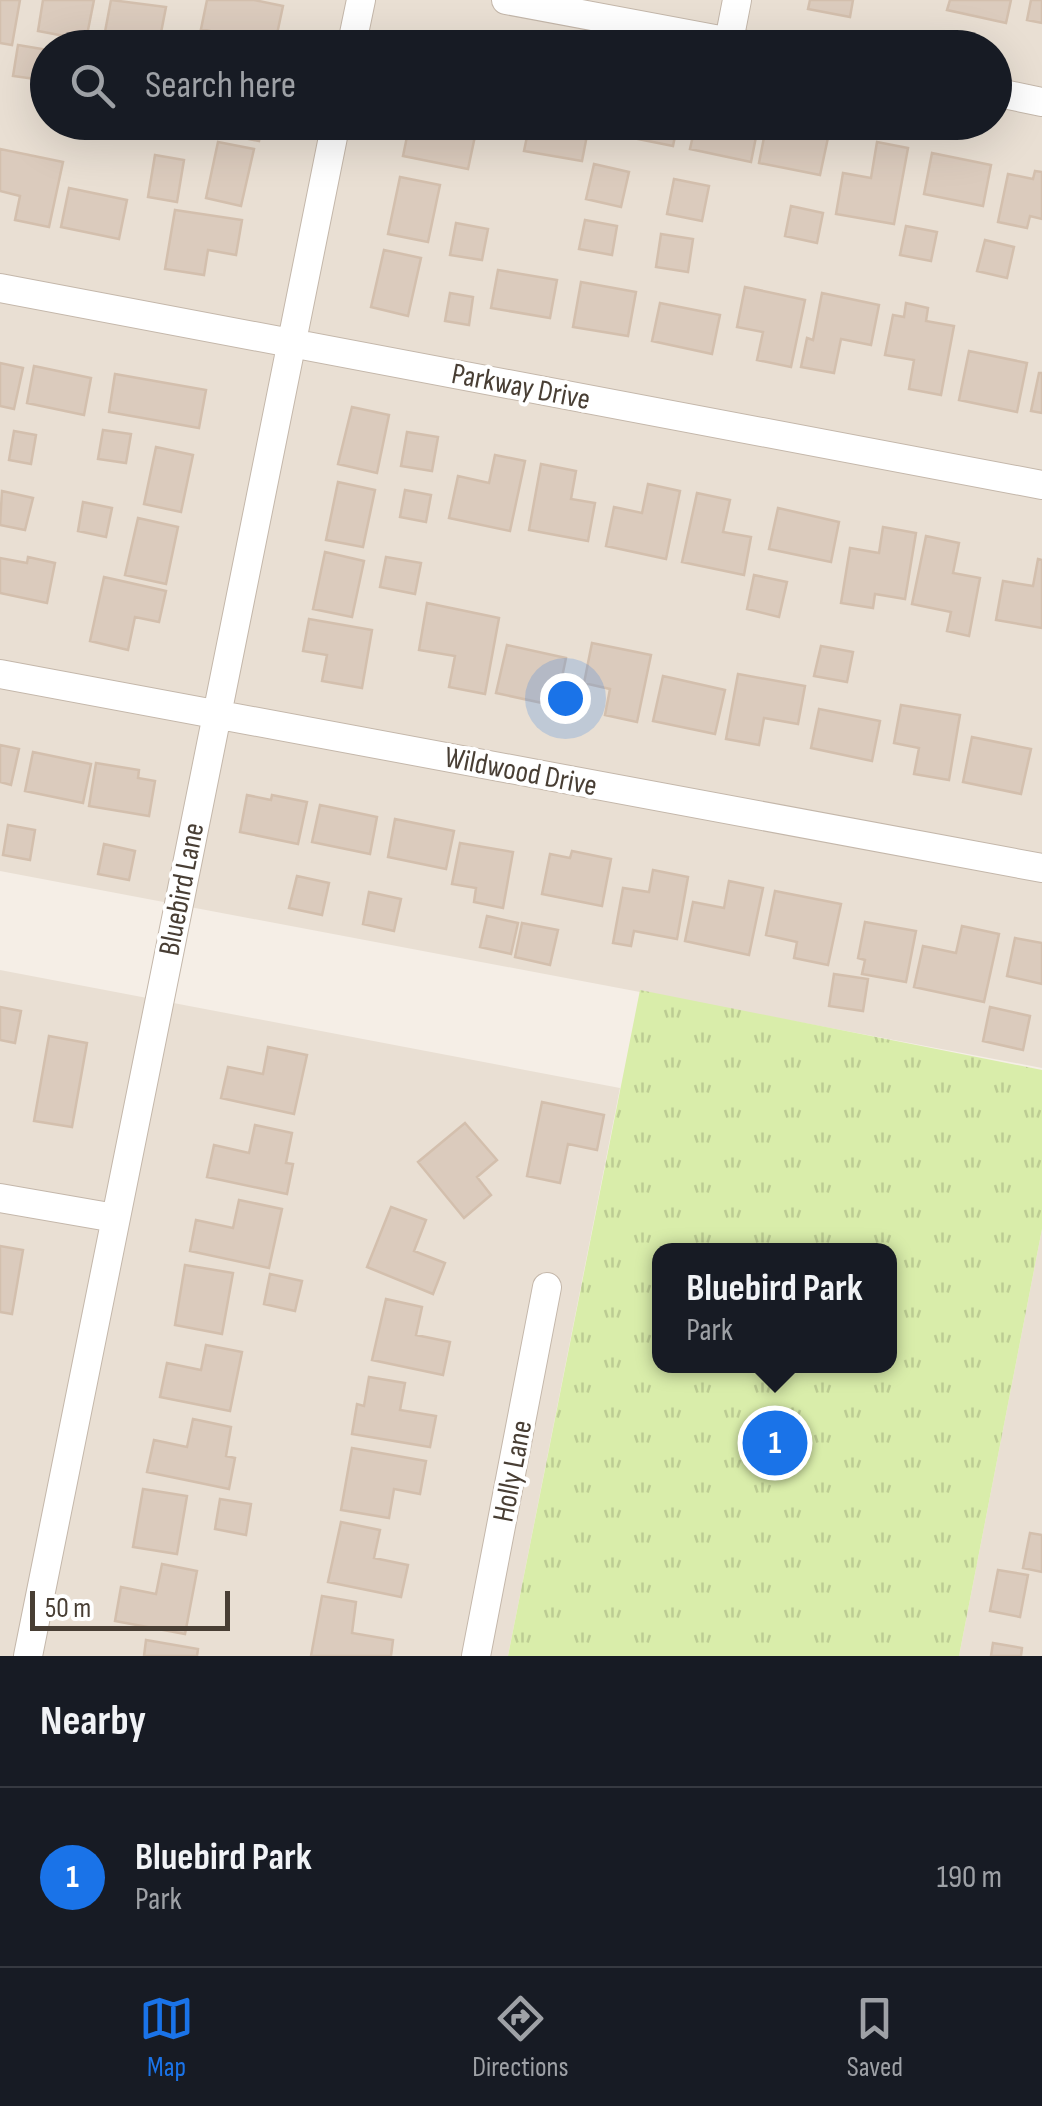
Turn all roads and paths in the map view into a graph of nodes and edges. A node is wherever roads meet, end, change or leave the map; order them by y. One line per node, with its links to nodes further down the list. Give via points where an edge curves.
1 (361, 0): 4 (street)
2 (506, 0): 5 (street)
3 (737, 0): 6 (street)
4 (355, 30)
5 (669, 30)
6 (731, 30)
7 (1012, 96): 8 (street)
8 (1042, 102)
9 (332, 140): 11 (street, Bluebird Lane)
10 (0, 288): 11 (street, Parkway Drive)
11 (290, 342): 12 (street, Parkway Drive); 14 (street, Bluebird Lane)
12 (1042, 485)
13 (0, 674): 14 (street, Wildwood Drive)
14 (216, 714): 15 (street, Wildwood Drive); 17 (street, Bluebird Lane)
15 (1042, 868)
16 (0, 1198): 17 (street)
17 (115, 1218): 19 (street, Bluebird Lane)
18 (547, 1287): 20 (street, Holly Lane)
19 (28, 1656)
20 (476, 1656)

